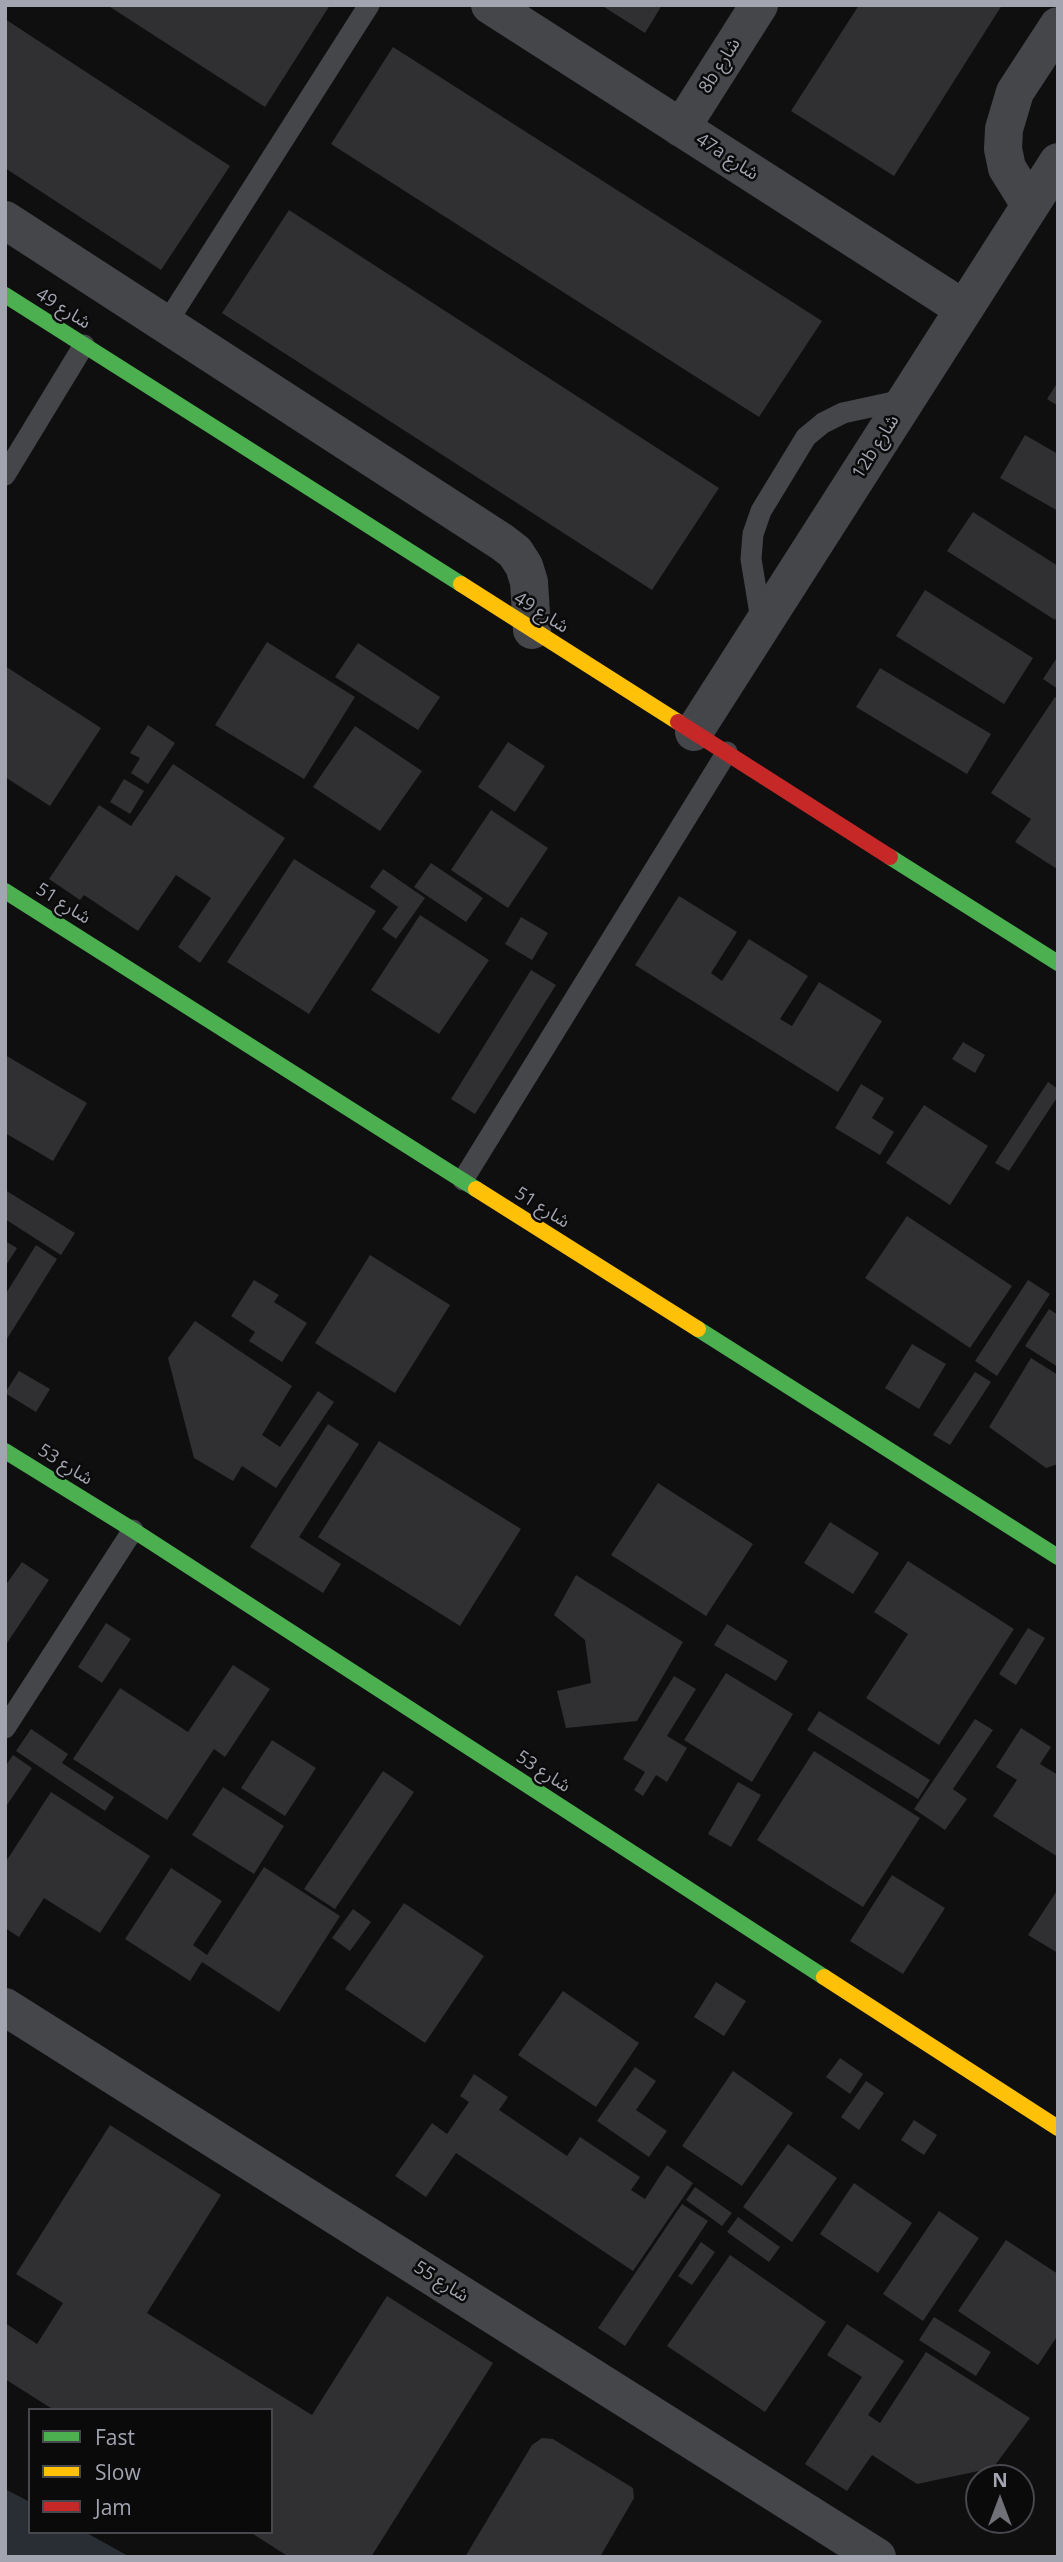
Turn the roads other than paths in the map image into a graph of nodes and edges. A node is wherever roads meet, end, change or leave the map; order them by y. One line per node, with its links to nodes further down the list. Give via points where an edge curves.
1 (369, 5): 11 (lane)
2 (490, 5): 5 (street, 47a شارع)
3 (759, 5): 5 (street, 8b شارع)
4 (1058, 26): 7 (street, via 1015,92 1004,129 1007,168)
5 (681, 128): 10 (street, 47a شارع)
6 (1058, 162): 7 (street, 12b شارع)
7 (1030, 205): 10 (street, 12b شارع)
8 (5, 220): 11 (street)
9 (5, 295): 12 (street, شارع 49)
10 (964, 309): 13 (street, 12b شارع)
11 (166, 324): 16 (street, via 515,552 529,582)
12 (84, 345): 14 (lane); 16 (street, شارع 49)
13 (906, 399): 15 (street, 12b شارع); 15 (lane, via 843,414 806,437 761,511 753,534 751,559)
14 (5, 475)
15 (762, 626): 17 (street, 12b شارع)
16 (532, 630): 17 (street, شارع 49)
17 (694, 732): 18 (street, شارع 49)
18 (727, 752): 20 (street, شارع 49); 21 (lane)
19 (5, 891): 21 (street, شارع 51)
20 (1058, 963)
21 (463, 1180): 24 (street, شارع 51)
22 (5, 1451): 23 (street, شارع 53)
23 (133, 1530): 25 (lane); 27 (street, شارع 53)
24 (1058, 1557)
25 (5, 1728)
26 (5, 2007): 28 (street, شارع 55)
27 (1058, 2128)
28 (877, 2557)

